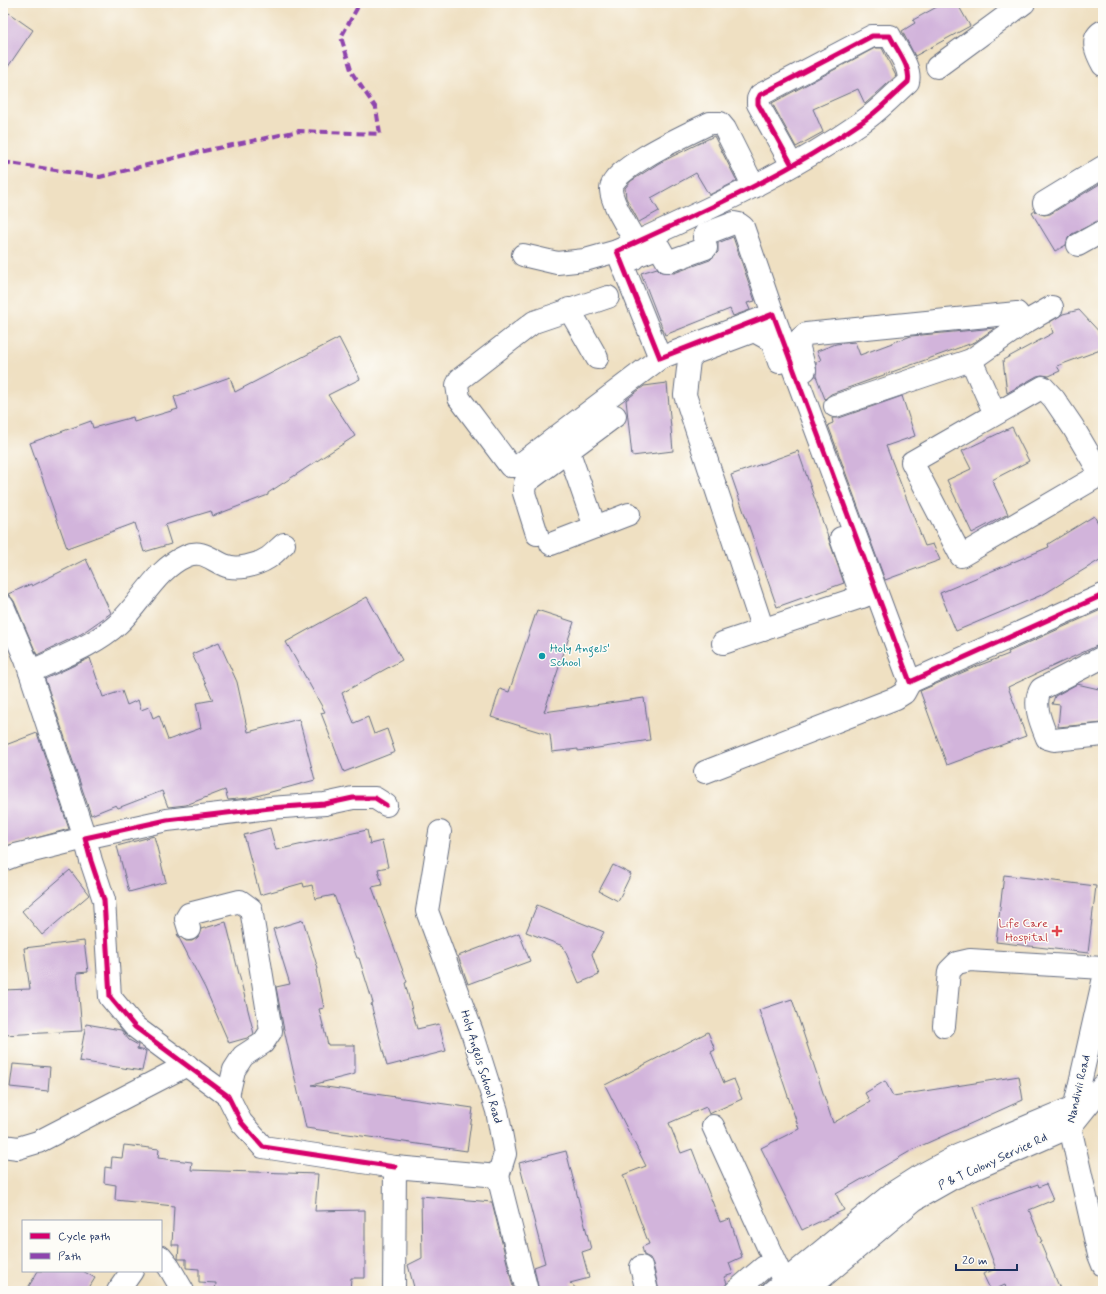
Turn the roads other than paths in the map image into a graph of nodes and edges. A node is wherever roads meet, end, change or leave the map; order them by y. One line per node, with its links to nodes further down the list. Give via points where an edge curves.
1 (1024, 3): 4 (street)
2 (1103, 31): 3 (street, via 1095,41 1095,50)
3 (1103, 65)
4 (937, 67)
5 (792, 166): 5 (street, via 860,124 908,82 907,70 890,36 872,36 760,95 758,104); 7 (street)
6 (1103, 167): 8 (street)
7 (754, 187): 11 (street); 11 (street, via 725,129 720,123 710,123 630,165 614,180 611,188)
8 (1044, 203)
9 (1103, 231): 10 (street)
10 (1078, 245)
11 (626, 247): 12 (street, via 585,260 557,263); 18 (street)
12 (523, 255)
13 (608, 297): 15 (street)
14 (1052, 307): 17 (street)
15 (569, 309): 19 (street); 25 (street, via 534,322 460,379 457,385 459,398 512,467)
16 (773, 314): 18 (street); 18 (street, via 743,227 739,224 734,223 705,234 706,248 670,261 667,261 659,247 654,248 636,256 633,265); 30 (street)
17 (1024, 323): 20 (street); 21 (street, via 1017,313 806,334 800,339 799,348)
18 (665, 356): 25 (street)
19 (596, 358)
20 (971, 360): 22 (street); 23 (street)
21 (806, 372)
22 (835, 406)
23 (995, 414): 26 (street, via 1043,387 1073,426); 26 (street, via 912,462 960,556)
24 (615, 416): 25 (street)
25 (565, 442): 28 (street); 28 (street, via 524,488 544,539)
26 (1102, 477)
27 (629, 514): 28 (street)
28 (595, 527)
29 (284, 544): 36 (street, via 268,558 252,565 234,568 225,566 207,555 187,555 172,563 136,606 104,636)
30 (869, 595): 33 (street); 33 (street, via 772,340 754,331 695,353 689,360 685,395); 37 (street)
31 (1103, 595): 37 (street)
32 (3, 606): 36 (street)
33 (763, 630): 34 (street)
34 (723, 643)
35 (1103, 657): 38 (street, via 1041,689 1036,702 1047,738 1054,740)
36 (30, 672): 42 (street)
37 (910, 682): 39 (street, via 904,693 896,698)
38 (1103, 735)
39 (705, 772)
40 (386, 805): 42 (street, via 375,798 353,798 325,804 167,820)
41 (440, 832): 55 (street, Holy Angels School Road, via 427,911 472,1032 497,1111 504,1154)
42 (86, 838): 43 (street); 48 (street, via 104,900 110,997 135,1027)
43 (3, 860)
44 (189, 929): 50 (street, via 186,919 189,914 240,901 251,908 271,1031 263,1043 242,1056 234,1070)
45 (1103, 968): 47 (street, via 970,960 957,963 949,971)
46 (1103, 982): 51 (street, Nandivii Road)
47 (944, 1026)
48 (186, 1065): 50 (street); 53 (street, via 38,1142 18,1148)
49 (1103, 1086): 51 (street)
50 (228, 1096): 54 (street, via 241,1122 263,1147)
51 (1072, 1117): 58 (street, Nandivii Road); 62 (street, via 957,1156 916,1178 894,1192); 69 (street, P & T Colony Service Rd, via 914,1200)
52 (713, 1126): 62 (street)
53 (3, 1146)
54 (395, 1167): 55 (street); 65 (street)
55 (498, 1176): 66 (street)
56 (736, 1211): 60 (street)
57 (162, 1259): 64 (street)
58 (1103, 1265)
59 (641, 1267): 67 (street)
60 (764, 1267): 62 (street); 68 (street)
61 (131, 1272): 63 (street)
62 (776, 1289)
63 (118, 1291)
64 (183, 1291)
65 (394, 1291)
66 (527, 1291)
67 (647, 1291)
68 (736, 1291)
69 (806, 1291)

